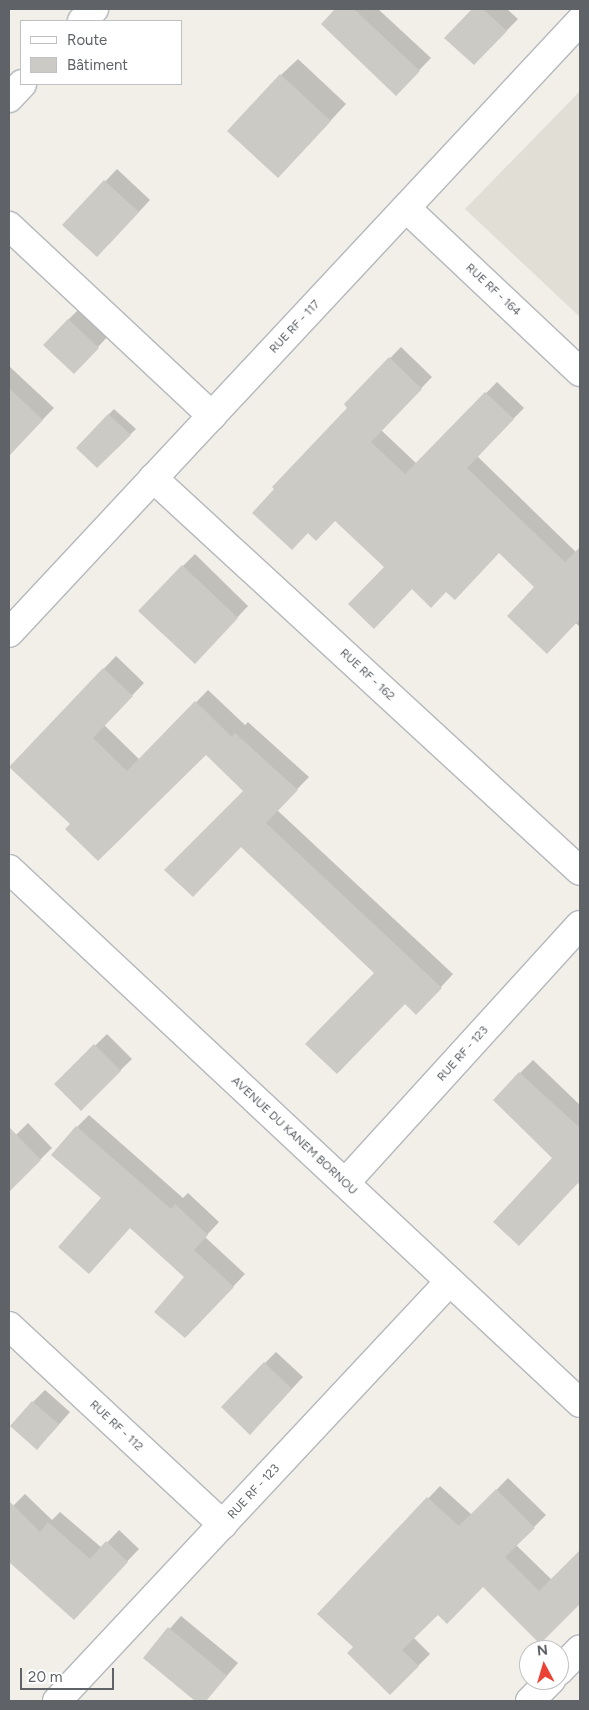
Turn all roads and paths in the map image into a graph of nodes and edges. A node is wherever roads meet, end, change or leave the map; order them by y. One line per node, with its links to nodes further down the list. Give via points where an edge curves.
1 (94, 9): 2 (street)
2 (83, 20)
3 (580, 21): 6 (street, RUE RF - 117)
4 (21, 85): 5 (street)
5 (9, 98)
6 (406, 208): 8 (street, RUE RF - 164); 9 (street, RUE RF - 117)
7 (9, 226): 9 (street)
8 (580, 372)
9 (212, 416): 10 (street, RUE RF - 117)
10 (154, 478): 11 (street, RUE RF - 117); 13 (street, RUE RF - 162)
11 (9, 633)
12 (9, 868): 15 (street, AVENUE DU KANEM BORNOU)
13 (580, 871)
14 (580, 925): 15 (street, RUE RF - 123)
15 (345, 1183): 16 (street, AVENUE DU KANEM BORNOU)
16 (450, 1281): 18 (street, AVENUE DU KANEM BORNOU); 19 (street, RUE RF - 123)
17 (9, 1326): 19 (street, RUE RF - 112)
18 (580, 1402)
19 (223, 1525): 23 (street, RUE RF - 123)
20 (580, 1649): 21 (street)
21 (569, 1661)
22 (541, 1690): 24 (street)
23 (71, 1696)
24 (530, 1701)

